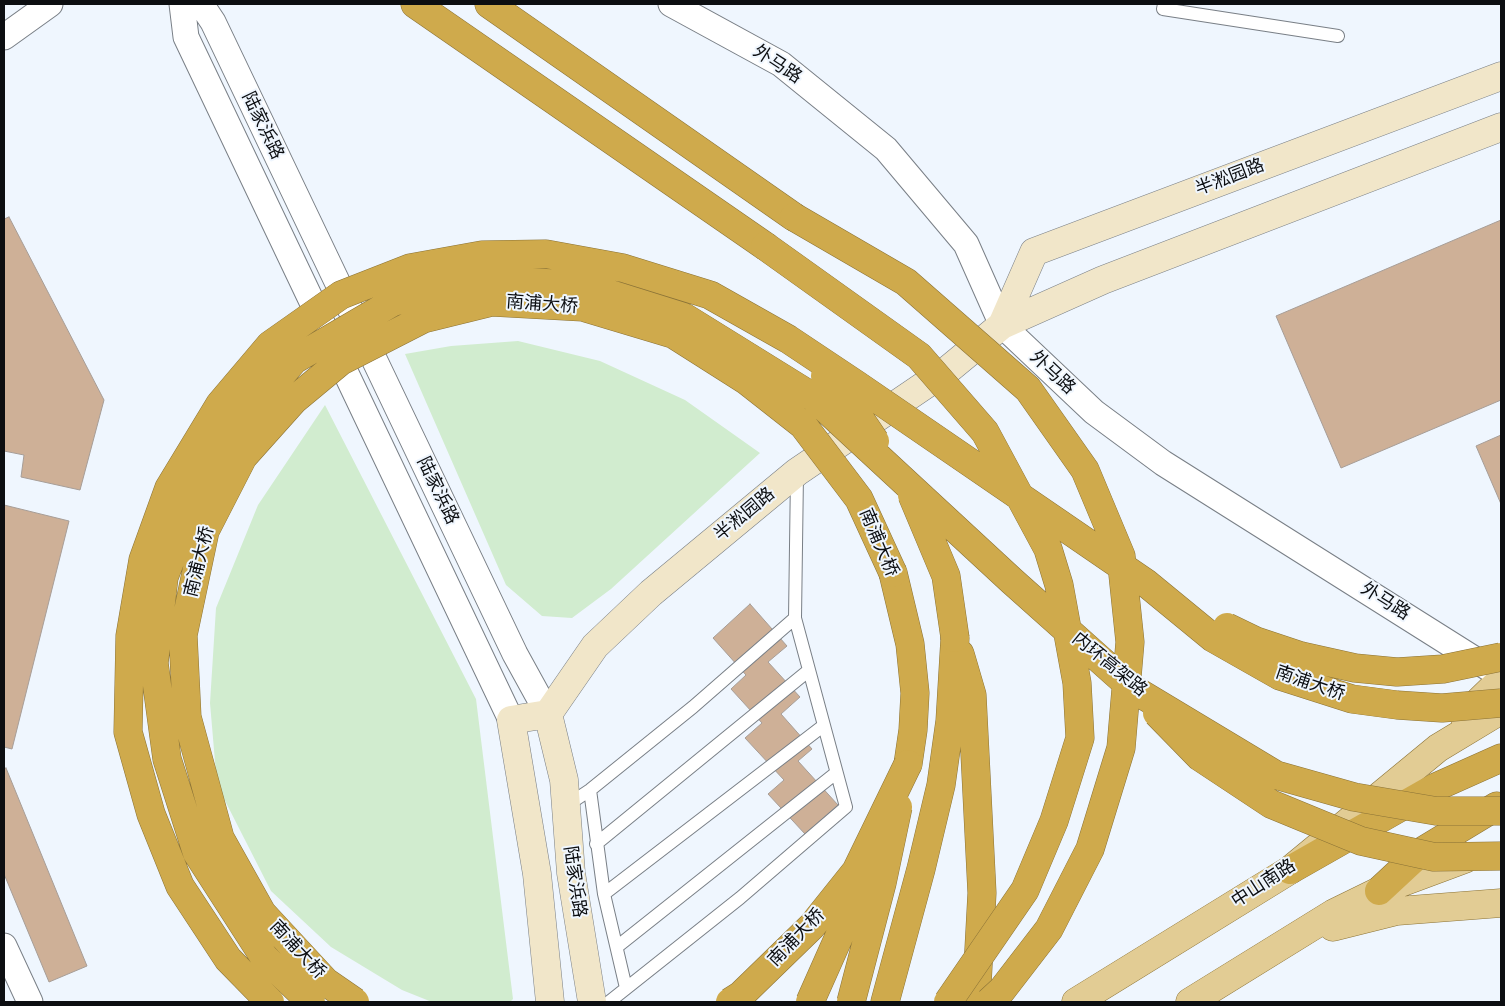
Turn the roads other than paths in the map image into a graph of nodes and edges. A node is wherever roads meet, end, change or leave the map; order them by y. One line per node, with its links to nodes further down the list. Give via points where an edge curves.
1 (50, 4): 9 (street)
2 (182, 4): 27 (street, 陆家浜路, via 186,37)
3 (201, 4): 26 (street, 陆家浜路, via 218,32 515,654)
4 (415, 4): 59 (highway, bridge, via 919,356 985,432 1048,549 1059,585 1077,683 1080,738 1054,821 1025,890)
5 (489, 4): 61 (highway, bridge, via 794,217 906,282 1028,389 1084,470 1121,556 1130,642 1121,748 1090,848 1048,929 1002,990)
6 (671, 4): 12 (street, 外马路, via 781,64 886,149 966,244)
7 (1164, 4): 8 (lane, via 1163,9)
8 (1338, 36)
9 (4, 37)
10 (1501, 76): 12 (main road, 半淞园路, via 1034,252)
11 (1501, 127): 12 (main road, 半淞园路, via 1103,280)
12 (1002, 325): 15 (main road, 半淞园路, via 950,368); 21 (street, 外马路, via 1094,412 1163,463)
13 (788, 340): 16 (highway, 南浦大桥, bridge); 18 (highway, bridge, via 844,395 912,496 946,576); 49 (highway, 南浦大桥, bridge, via 710,295 623,268 546,254 482,255 410,268 341,295 270,345 220,404 169,488 143,560 130,636 128,732 151,814 180,886 228,959)
14 (813, 397): 23 (highway, 内环高架路, bridge); 50 (highway, 南浦大桥, bridge, via 684,317 582,285 473,279 393,302 294,360 232,432 192,506 164,576 154,663 166,759 197,853 264,957)
15 (797, 472): 17 (lane); 26 (main road, 半淞园路, via 652,593 595,646)
16 (1146, 583): 19 (highway, bridge, via 1256,641 1301,656 1355,668 1397,672 1443,669); 24 (highway, 南浦大桥, bridge, via 1213,638 1280,676 1352,699 1397,705 1442,708)
17 (795, 618): 20 (lane); 33 (lane, via 693,707)
18 (955, 638): 58 (highway, via 950,721 941,785 922,869); 60 (highway, bridge, via 972,695 982,893)
19 (1501, 657)
20 (808, 671): 28 (lane); 37 (lane)
21 (1501, 676)
22 (1501, 680): 29 (main road, 中山南路, via 1460,719)
23 (1134, 689): 36 (highway, 内环高架路, bridge, via 1276,774 1354,797 1436,811); 39 (highway, bridge, via 1200,757 1271,804 1361,842 1434,857)
24 (1501, 703)
25 (1501, 710): 29 (main road, 中山南路)
26 (548, 714): 27 (main road); 35 (main road, 陆家浜路, via 564,780)
27 (511, 720): 52 (main road, 陆家浜路, via 537,874)
28 (823, 726): 32 (lane); 42 (lane)
29 (1438, 748): 40 (main road, 中山南路)
30 (1501, 758): 40 (highway, via 1436,787)
31 (908, 764): 51 (highway, 南浦大桥, bridge, via 914,730 915,693 910,644 893,573 859,499 803,425 747,381 673,334 583,307 492,302 422,319 341,361 294,400 243,457 204,531 183,635 187,717 220,838 262,913 326,982); 55 (highway, 南浦大桥, bridge, via 856,871 812,926 741,996); 56 (highway, bridge, via 862,888); 57 (highway, bridge)
32 (836, 773): 46 (lane); 47 (lane, via 846,806 740,898)
33 (590, 790): 35 (lane); 37 (lane)
34 (1501, 804): 41 (highway, via 1421,852)
35 (566, 806): 53 (main road, 陆家浜路, via 571,873)
36 (1501, 811)
37 (596, 844): 42 (lane)
38 (1501, 847): 41 (main road)
39 (1501, 856)
40 (1290, 870): 62 (main road, 中山南路)
41 (1379, 891): 44 (main road)
42 (604, 894): 46 (lane)
43 (1501, 902): 44 (main road, via 1397,911)
44 (1282, 944): 63 (main road)
45 (4, 946): 48 (street)
46 (618, 946): 47 (lane)
47 (626, 988): 54 (lane)
48 (30, 1002)
49 (270, 1002)
50 (311, 1002)
51 (355, 1002)
52 (550, 1002)
53 (592, 1002)
54 (609, 1002)
55 (730, 1002)
56 (810, 1002)
57 (851, 1002)
58 (885, 1002)
59 (948, 1002)
60 (974, 1002)
61 (989, 1002)
62 (1076, 1002)
63 (1190, 1002)

